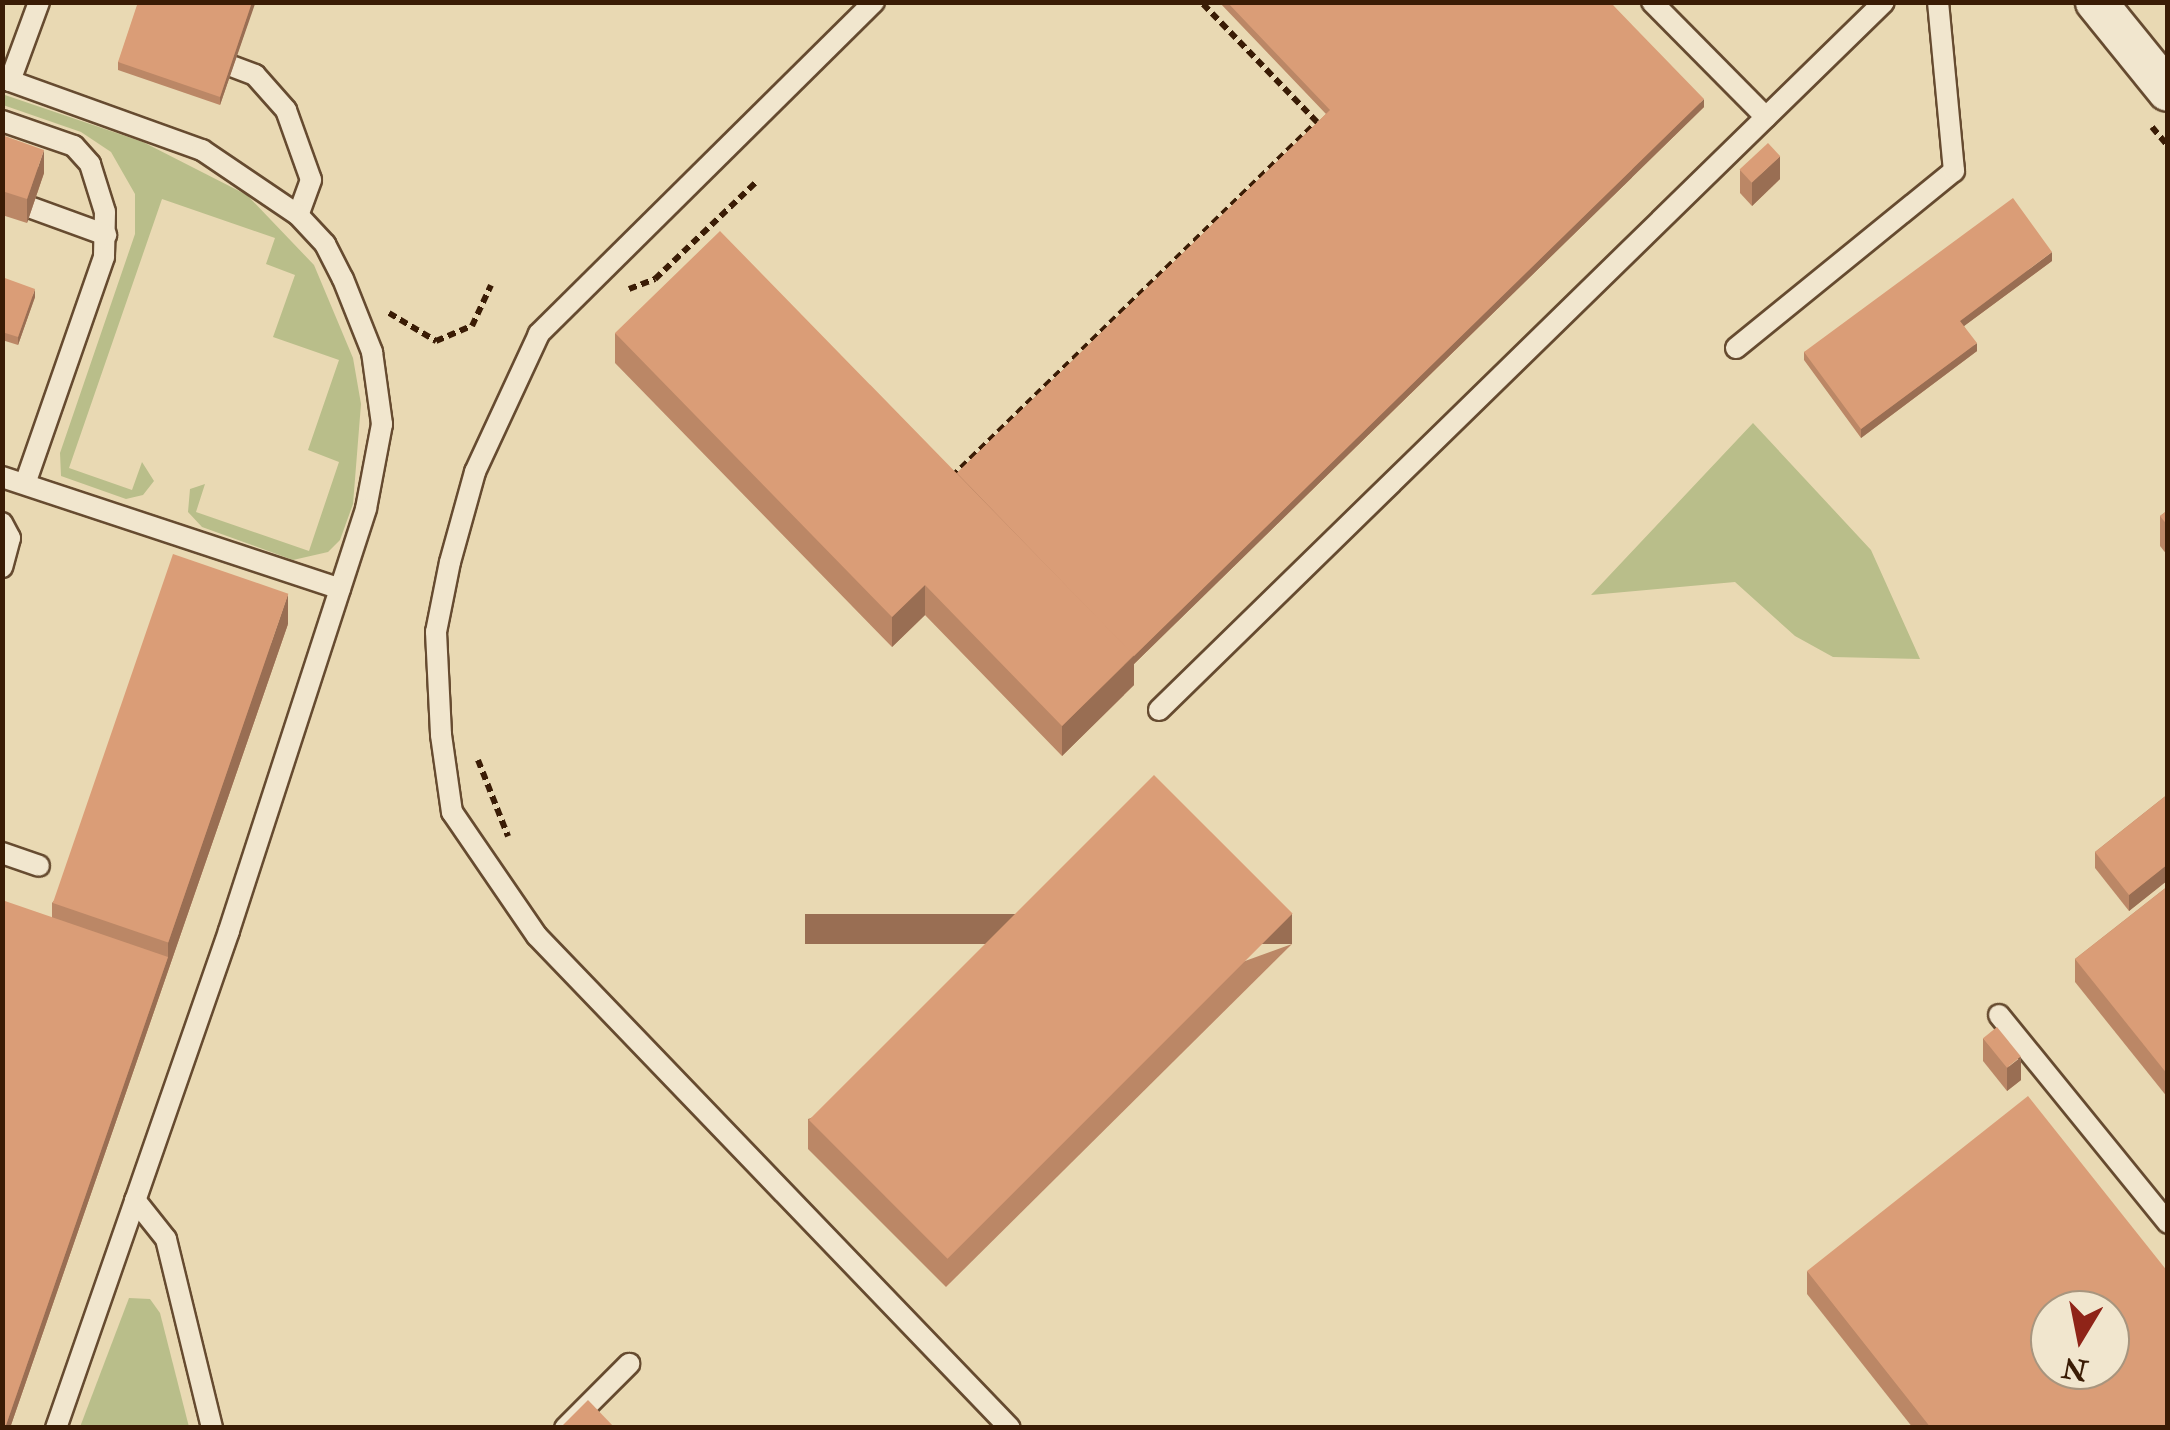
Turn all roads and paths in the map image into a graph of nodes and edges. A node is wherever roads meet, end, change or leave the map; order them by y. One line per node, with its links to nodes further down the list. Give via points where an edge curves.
1 (39, 2): 9 (lane)
2 (874, 2): 39 (lane, via 539,334 475,472 450,562 436,632 440,735 452,812 537,936)
3 (1201, 2): 23 (path, via 1316,122)
4 (1652, 2): 11 (lane)
5 (1884, 2): 11 (lane)
6 (1938, 2): 20 (lane, via 1954,171)
7 (2096, 2): 10 (street)
8 (180, 48): 15 (lane, via 270,85 311,180)
9 (6, 79): 15 (lane, via 202,150)
10 (2168, 90)
11 (1766, 117): 27 (lane)
12 (2, 121): 16 (lane, via 74,146 101,191)
13 (756, 182): 18 (path, via 655,278)
14 (32, 208): 16 (lane)
15 (298, 215): 26 (lane, via 325,244 358,316 372,352 382,424 366,510)
16 (106, 235): 22 (lane)
17 (492, 285): 19 (path, via 472,326 436,341 390,313)
18 (618, 294)
19 (381, 296)
20 (1736, 348)
21 (2, 477): 22 (lane)
22 (25, 484): 26 (lane)
23 (944, 484)
24 (2, 523): 25 (lane, via 10,538)
25 (2, 567)
26 (340, 589): 33 (lane)
27 (1159, 710)
28 (478, 755): 29 (path)
29 (516, 852)
30 (2, 853): 31 (lane)
31 (39, 866)
32 (2000, 1015): 34 (lane)
33 (135, 1200): 36 (lane); 37 (lane, via 166,1239)
34 (2168, 1223)
35 (629, 1364): 38 (lane)
36 (56, 1428)
37 (212, 1428)
38 (565, 1428)
39 (1010, 1428)

